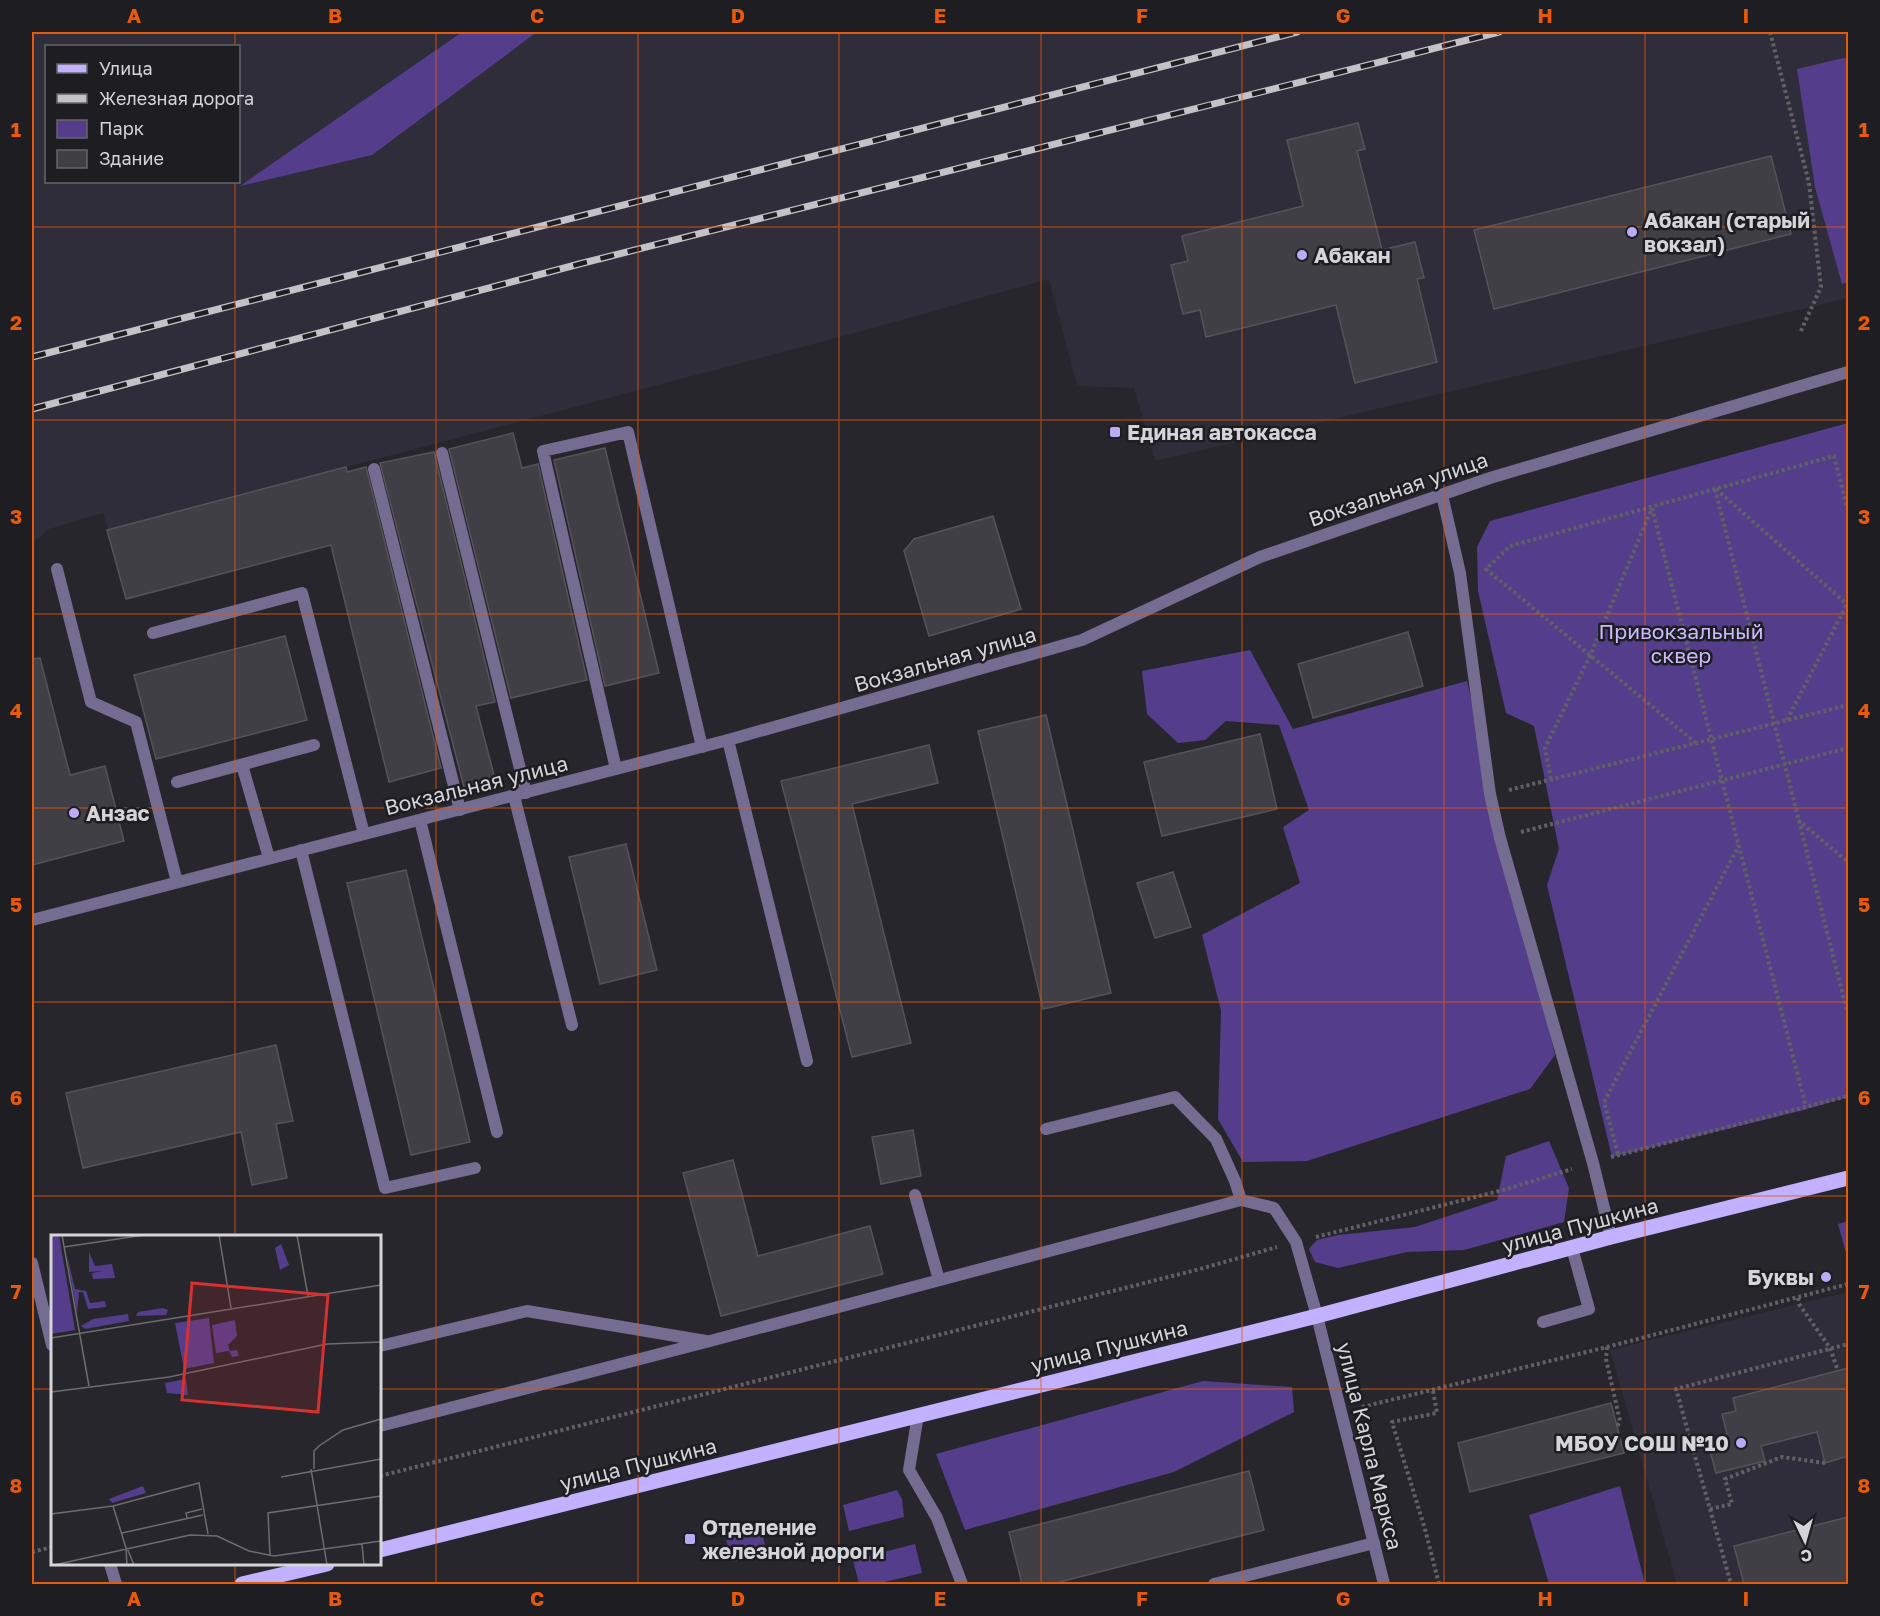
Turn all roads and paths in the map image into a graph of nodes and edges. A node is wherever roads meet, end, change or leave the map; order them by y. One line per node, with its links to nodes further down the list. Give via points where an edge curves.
1 (1770, 32): 2 (path, via 1809,183 1821,287)
2 (1800, 333)
3 (1848, 372): 7 (street, Вокзальная улица)
4 (442, 453): 29 (street)
5 (374, 469): 31 (street)
6 (1715, 489): 8 (path); 9 (path, via 1834,456); 11 (path); 16 (path)
7 (1442, 495): 18 (street, Вокзальная улица, via 1260,557 1082,640); 30 (street, via 1460,573)
8 (1652, 508): 13 (path); 13 (path, via 1510,546 1486,569); 17 (path)
9 (1848, 511)
10 (57, 568): 40 (street, via 91,702 136,722)
11 (1848, 604): 15 (path)
12 (153, 633): 34 (street, via 302,593)
13 (1590, 656): 19 (path); 26 (path, via 1545,748)
14 (1848, 705): 15 (path)
15 (1787, 720): 16 (path)
16 (1776, 723): 17 (path); 23 (path)
17 (1713, 739): 19 (path); 27 (path)
18 (728, 740): 21 (street, Вокзальная улица); 44 (street)
19 (1696, 743): 26 (path)
20 (314, 745): 24 (street)
21 (702, 747): 25 (street, Вокзальная улица); 25 (street, via 628,432 543,451)
22 (1848, 748): 23 (path)
23 (1786, 764): 27 (path); 33 (path)
24 (242, 765): 28 (street); 38 (street)
25 (616, 769): 29 (street, Вокзальная улица)
26 (1551, 780): 30 (path)
27 (1723, 781): 35 (path); 36 (path)
28 (177, 783)
29 (520, 795): 31 (street, Вокзальная улица); 43 (street)
30 (1490, 795): 35 (street)
31 (460, 810): 32 (street, Вокзальная улица)
32 (420, 820): 34 (street, Вокзальная улица); 47 (street)
33 (1798, 820): 39 (path); 42 (path)
34 (364, 834): 37 (street, Вокзальная улица)
35 (1500, 838): 53 (street)
36 (1739, 844): 45 (path); 48 (path, via 1604,1102)
37 (301, 850): 38 (street, Вокзальная улица); 49 (street, via 385,1188)
38 (269, 858): 40 (street, Вокзальная улица)
39 (1848, 862)
40 (177, 882): 41 (street, Вокзальная улица)
41 (32, 920)
42 (1848, 1015)
43 (572, 1025)
44 (807, 1061)
45 (1806, 1107)
46 (1046, 1129): 52 (street, via 1175,1097 1216,1139)
47 (496, 1132)
48 (1618, 1154)
49 (475, 1168)
50 (1848, 1178): 53 (main road, улица Пушкина)
51 (915, 1195): 57 (street)
52 (1241, 1200): 54 (street, улица Карла Маркса, via 1274,1208); 57 (street)
53 (1611, 1237): 55 (main road, улица Пушкина)
54 (1296, 1242): 60 (street, улица Карла Маркса); 75 (path)
55 (1572, 1248): 60 (main road, улица Пушкина); 61 (street, via 1589,1309)
56 (32, 1263): 62 (street)
57 (939, 1280): 63 (street)
58 (1848, 1284): 59 (path)
59 (1798, 1298): 66 (path); 67 (path)
60 (1317, 1316): 70 (street, улица Карла Маркса); 71 (main road, улица Пушкина)
61 (1543, 1322)
62 (51, 1341)
63 (710, 1341): 65 (street, via 527,1311); 72 (street)
64 (1848, 1344): 67 (path)
65 (381, 1347)
66 (1607, 1347): 69 (path); 73 (path, via 1605,1359 1620,1421)
67 (1830, 1348): 68 (path); 76 (path, via 1676,1389)
68 (1838, 1371)
69 (1433, 1390): 70 (path); 89 (path, via 1437,1413 1392,1422)
70 (1341, 1412): 77 (street, улица Карла Маркса)
71 (918, 1415): 79 (main road, улица Пушкина); 86 (street, via 909,1470 937,1518)
72 (381, 1426)
73 (1617, 1427)
74 (1825, 1463): 76 (path, via 1782,1457 1725,1479 1732,1504)
75 (381, 1476)
76 (1710, 1509): 90 (path)
77 (1374, 1543): 87 (street); 88 (street, улица Карла Маркса)
78 (51, 1547): 80 (path)
79 (381, 1550)
80 (32, 1552)
81 (111, 1565): 84 (street)
82 (321, 1565): 83 (main road)
83 (276, 1581): 85 (main road)
84 (116, 1584)
85 (242, 1584)
86 (962, 1584)
87 (1214, 1584)
88 (1384, 1584)
89 (1439, 1584)
90 (1731, 1584)

